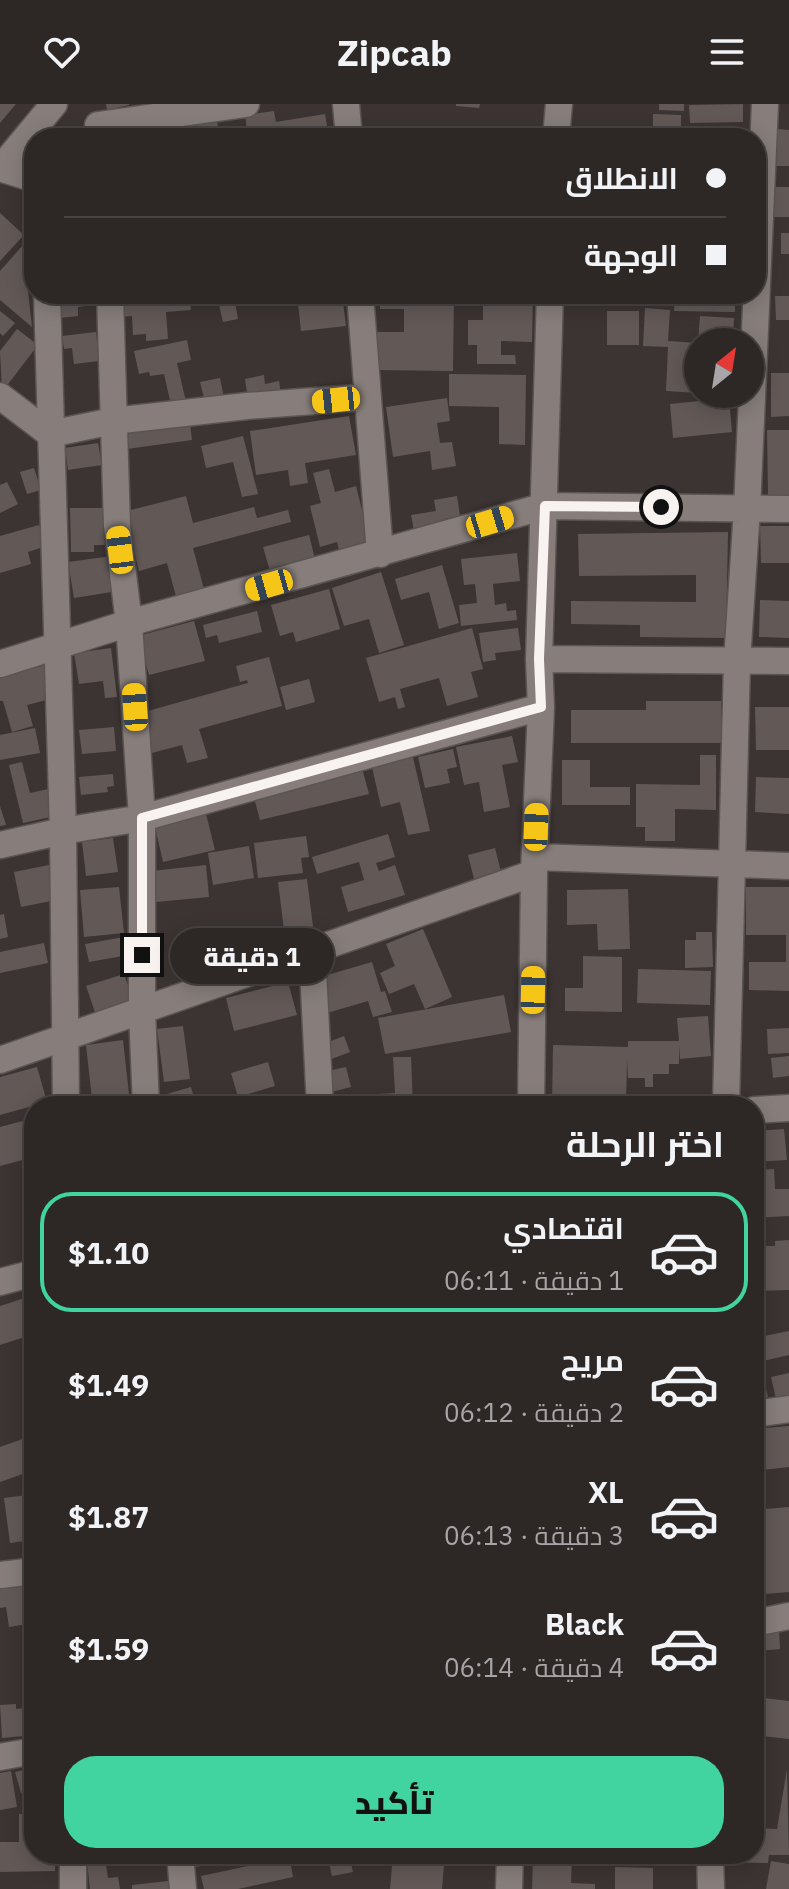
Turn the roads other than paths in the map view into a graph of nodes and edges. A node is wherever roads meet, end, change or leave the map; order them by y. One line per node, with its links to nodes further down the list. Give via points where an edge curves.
1 (54, 104): 7 (street)
2 (246, 104): 6 (street)
3 (346, 104): 8 (street)
4 (559, 104): 9 (street)
5 (765, 104): 10 (street)
6 (99, 122)
7 (34, 128)
8 (348, 128)
9 (557, 128)
10 (764, 128)
11 (24, 140): 12 (street)
12 (0, 168): 13 (street)
13 (24, 176)
14 (47, 304): 22 (street)
15 (110, 304): 21 (street)
16 (361, 304): 20 (street)
17 (550, 304): 23 (street)
18 (756, 304): 24 (street)
19 (0, 396): 22 (street)
20 (368, 397): 21 (street); 26 (street)
21 (113, 421): 22 (street); 27 (street, via 117,526)
22 (50, 434): 28 (street)
23 (545, 506): 24 (street); 26 (street); 29 (street)
24 (747, 509): 25 (street); 30 (street)
25 (789, 509)
26 (380, 554): 27 (street)
27 (129, 623): 28 (street); 34 (street)
28 (56, 648): 32 (street); 35 (street)
29 (539, 659): 30 (street); 33 (street)
30 (737, 661): 31 (street); 37 (street)
31 (789, 661)
32 (0, 664)
33 (541, 707): 34 (street); 38 (street)
34 (142, 818): 35 (street); 41 (street)
35 (63, 831): 36 (street); 42 (street)
36 (0, 845)
37 (732, 863): 38 (street); 39 (street); 48 (street)
38 (535, 865): 40 (street); 47 (street)
39 (789, 866)
40 (312, 951): 41 (street); 46 (street)
41 (142, 1010): 42 (street); 45 (street)
42 (66, 1036): 43 (street); 44 (street)
43 (0, 1060)
44 (66, 1096)
45 (146, 1096)
46 (319, 1096)
47 (531, 1096)
48 (726, 1096)
49 (789, 1108): 50 (street)
50 (764, 1109)
51 (24, 1276): 52 (street)
52 (0, 1282)
53 (789, 1409): 54 (street)
54 (764, 1413)
55 (24, 1572): 56 (street)
56 (0, 1575)
57 (789, 1616): 58 (street)
58 (764, 1621)
59 (24, 1753): 60 (street)
60 (0, 1757)
61 (73, 1864): 65 (street)
62 (181, 1864): 66 (street)
63 (510, 1864): 67 (street)
64 (710, 1864): 68 (street)
65 (73, 1889)
66 (183, 1889)
67 (509, 1889)
68 (711, 1889)

